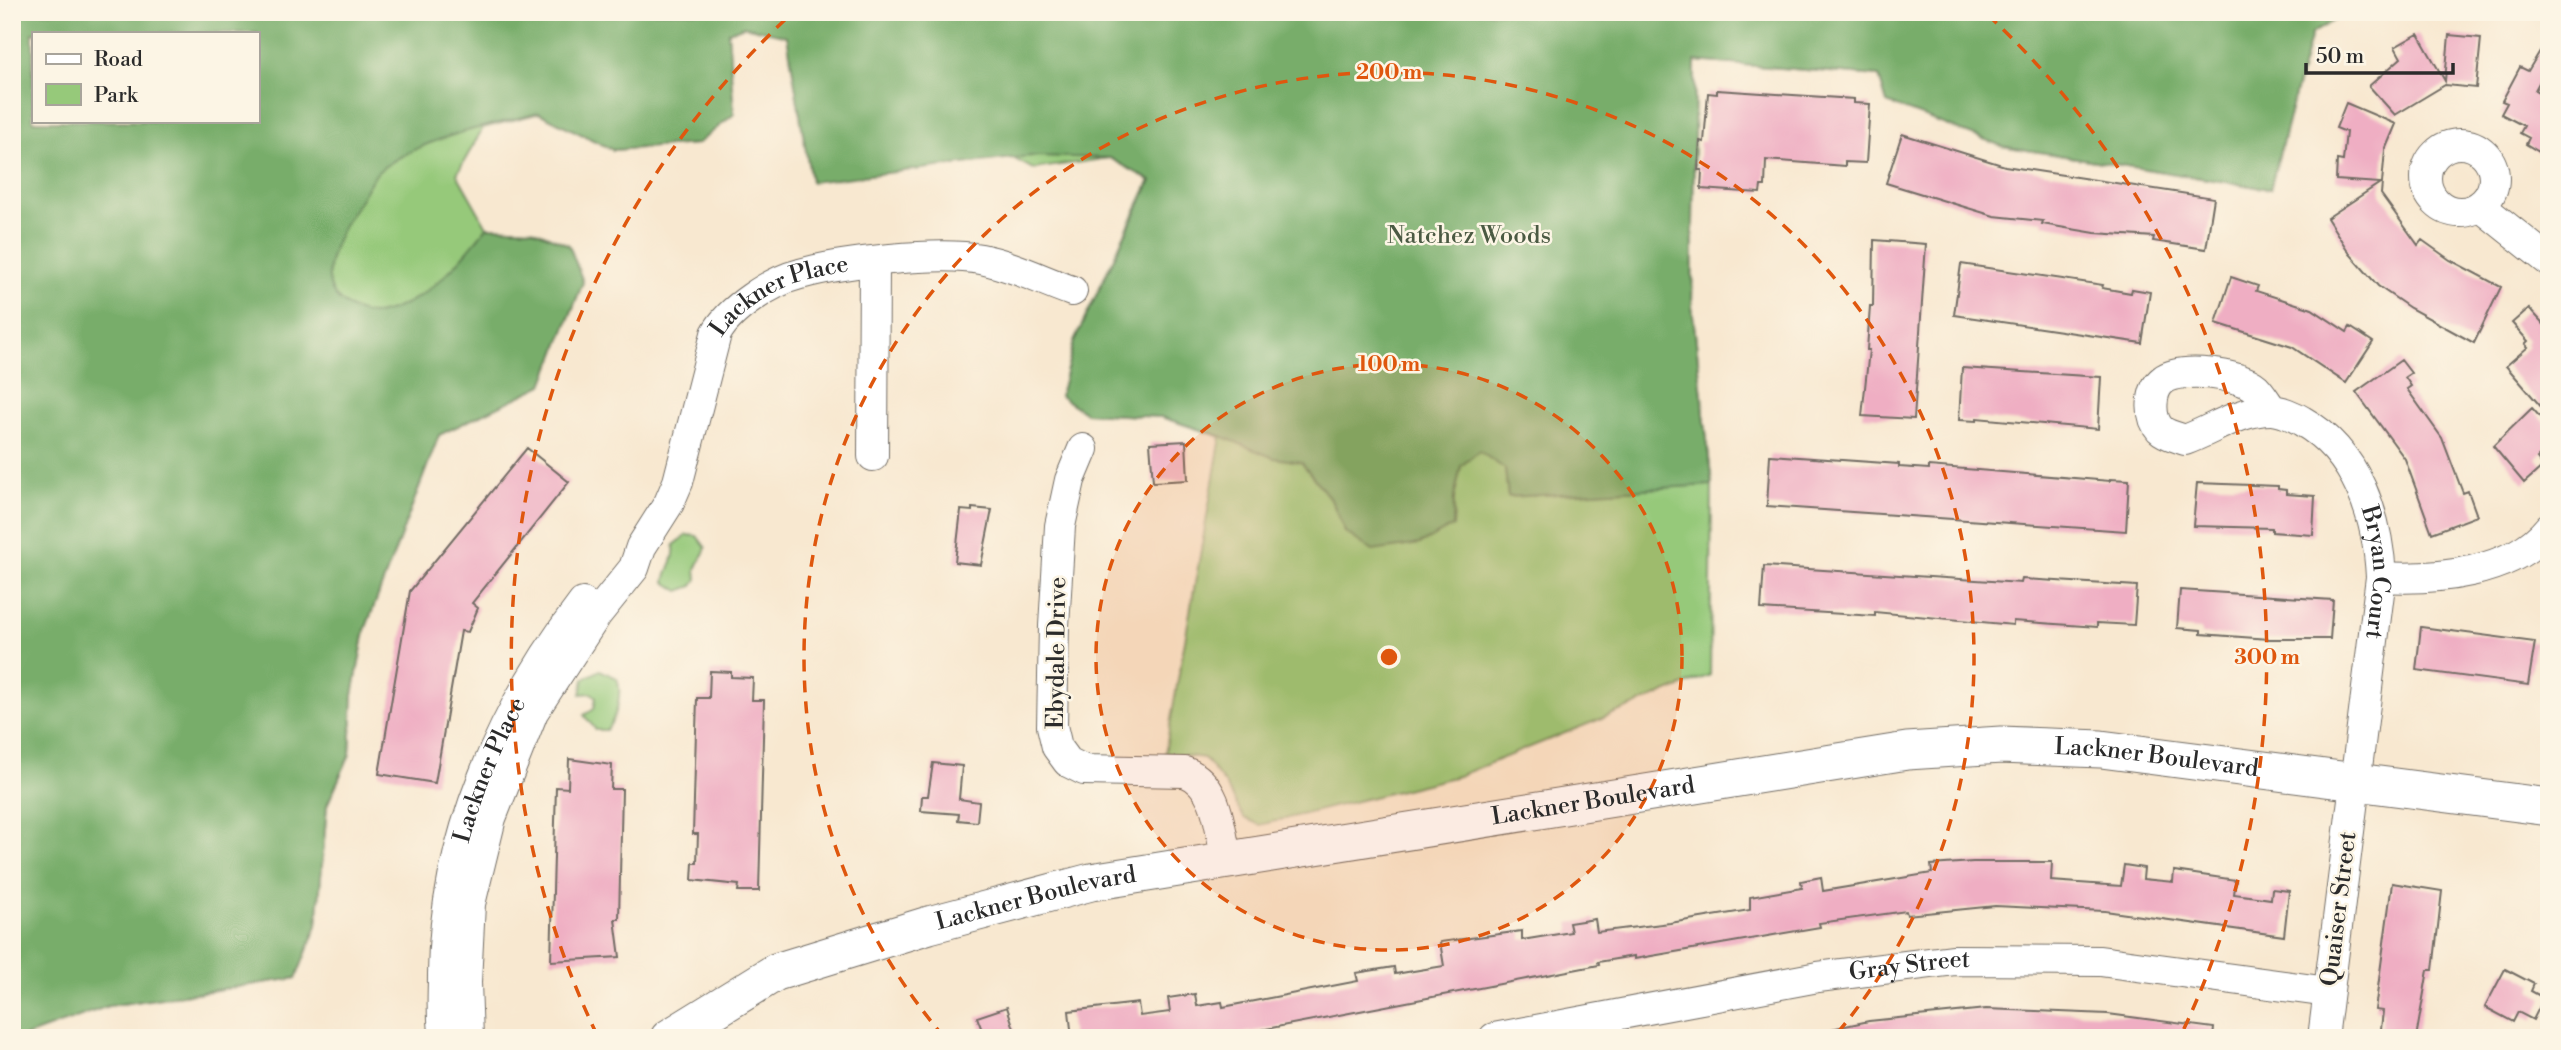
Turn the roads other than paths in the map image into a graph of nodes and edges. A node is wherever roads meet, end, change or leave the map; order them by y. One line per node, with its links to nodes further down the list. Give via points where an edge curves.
1 (2480, 206): 2 (street)
2 (2549, 261)
3 (873, 262): 4 (street, Lackner Place, via 981,259); 7 (street); 9 (street, Lackner Place, via 799,274 724,318 678,482)
4 (1072, 291)
5 (2272, 410): 10 (street, Bryan Court, via 2316,429 2348,464 2370,511)
6 (1083, 449): 13 (street, Ebydale Drive, via 1070,480 1060,526 1052,726 1057,747 1068,762 1084,770 1185,772 1198,777 1209,788)
7 (873, 456)
8 (2549, 528): 10 (street, via 2510,556 2471,572 2417,579)
9 (640, 547): 16 (street, Lackner Place, via 621,558 550,646 506,723 480,787 449,900 443,947); 17 (street, Lackner Place, via 634,568 597,614 533,712 491,818 470,904)
10 (2381, 577): 11 (street, Bryan Court)
11 (2356, 781): 12 (main road, Lackner Boulevard); 13 (main road, Lackner Boulevard, via 2101,749 2001,745 1907,751); 14 (street, Quaiser Street)
12 (2549, 807)
13 (1226, 859): 18 (main road, Lackner Boulevard, via 1064,888 798,965 747,989)
14 (2328, 992): 15 (street, Gray Street, via 2100,961 1954,960 1818,977); 20 (street, Quaiser Street)
15 (1559, 1032): 19 (street, Gray Street)
16 (445, 1038)
17 (468, 1038)
18 (669, 1038)
19 (1494, 1038)
20 (2323, 1038)

